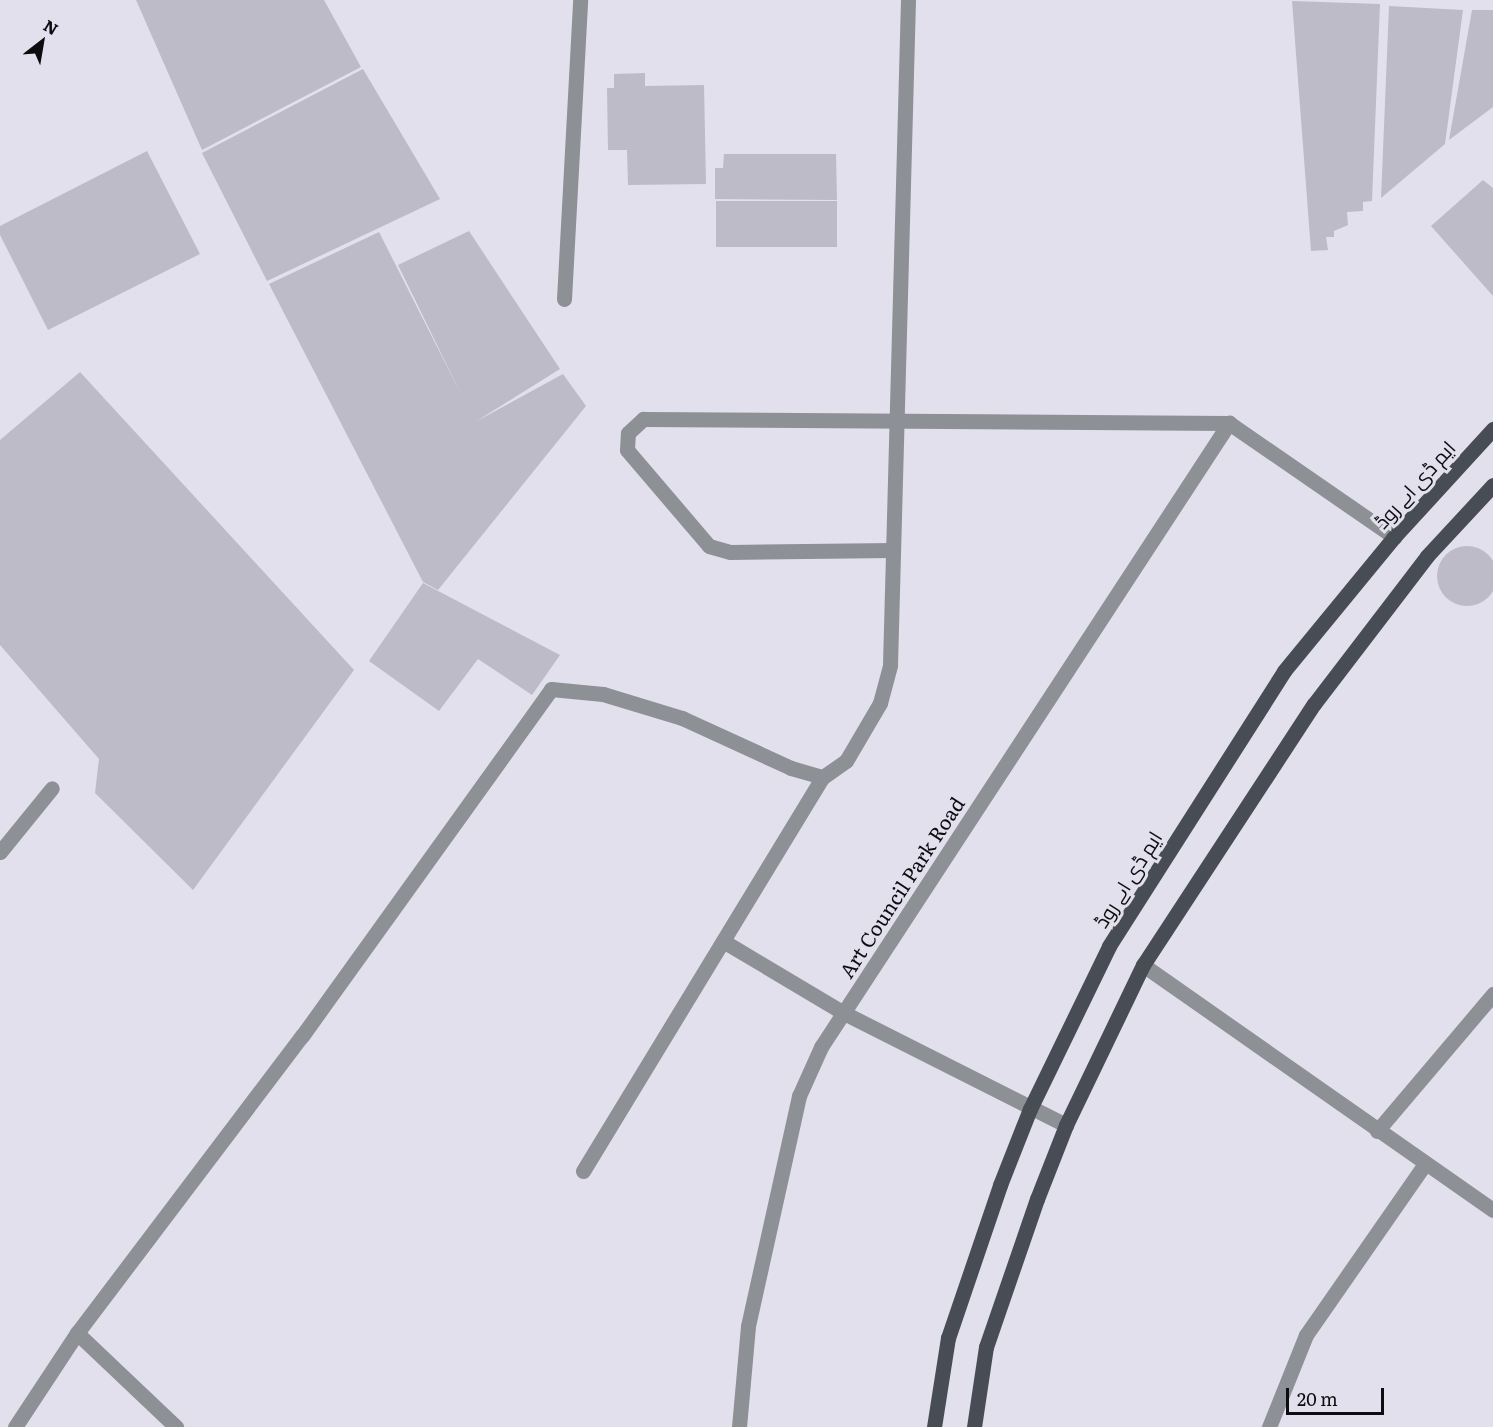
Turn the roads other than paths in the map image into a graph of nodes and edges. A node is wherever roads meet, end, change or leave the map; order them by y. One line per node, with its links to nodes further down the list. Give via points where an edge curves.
1 (579, 0): 3 (street)
2 (908, 0): 4 (street)
3 (564, 299)
4 (897, 423): 5 (street); 9 (street); 9 (street, via 643,419 628,433 627,450 709,546 730,552)
5 (1229, 423): 8 (street); 16 (street, Art Council Park Road)
6 (1493, 429): 8 (main road, ایم ڈی اے روڈ)
7 (1493, 485): 14 (main road, via 1426,556 1314,704)
8 (1394, 537): 17 (main road, ایم ڈی اے روڈ, via 1284,671 1115,936)
9 (893, 550): 10 (street, via 890,665 880,703 846,760)
10 (823, 777): 13 (street); 23 (street, via 791,768 682,718 603,694 550,689 302,1036)
11 (52, 788): 12 (street)
12 (0, 852)
13 (723, 941): 16 (street); 21 (street)
14 (1143, 965): 18 (main road); 19 (street)
15 (1493, 994): 19 (street)
16 (843, 1013): 17 (street); 26 (street, Art Council Park Road, via 821,1047 798,1096 748,1326)
17 (1030, 1109): 18 (street); 27 (main road, ایم ڈی اے روڈ, via 948,1338)
18 (1066, 1125): 28 (main road, via 986,1347)
19 (1377, 1131): 20 (street)
20 (1425, 1164): 22 (street); 29 (street, via 1306,1335)
21 (583, 1172)
22 (1493, 1210)
23 (77, 1333): 24 (street); 25 (street)
24 (15, 1427)
25 (177, 1427)
26 (739, 1427)
27 (934, 1427)
28 (974, 1427)
29 (1269, 1427)

